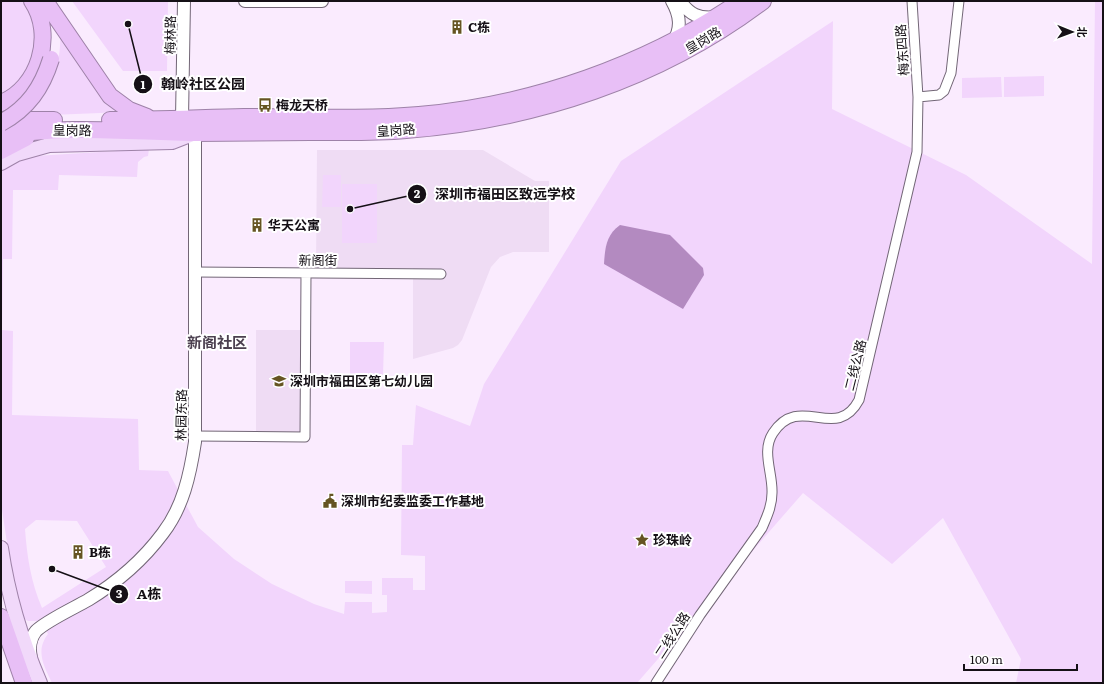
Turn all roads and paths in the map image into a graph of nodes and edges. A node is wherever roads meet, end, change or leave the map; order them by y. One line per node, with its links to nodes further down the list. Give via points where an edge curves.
1 (32, 1): 17 (highway, via 42,28 43,40 39,61 25,86 16,95)
2 (44, 1): 18 (highway, via 110,96 129,110); 20 (highway, bridge, via 53,36 52,59 43,82 32,99 14,116)
3 (184, 1): 4 (street); 21 (street, 梅林路)
4 (188, 1)
5 (192, 1): 21 (street, 梅林路)
6 (245, 1): 7 (street)
7 (322, 1)
8 (672, 1): 15 (street, via 680,25)
9 (680, 1): 14 (street, via 691,14 703,18)
10 (741, 1): 14 (highway, 皇岗路)
11 (763, 1): 21 (highway, 皇岗路, via 687,50 630,78 577,98 527,112 482,121 405,130)
12 (912, 1): 16 (street, 梅东四路)
13 (960, 1): 16 (street, via 948,84 939,95)
14 (717, 17): 15 (highway, 皇岗路)
15 (673, 42): 21 (highway, 皇岗路, via 644,56 575,82 463,109 419,115)
16 (918, 96): 39 (street, 二线公路, via 917,152 859,400 845,417 803,415 792,417 775,429 767,443 772,493 762,528 700,615)
17 (1, 103)
18 (154, 119): 19 (highway, 皇岗路); 21 (highway, 皇岗路)
19 (1, 120)
20 (1, 123)
21 (190, 123): 22 (highway, 皇岗路); 25 (main road, via 172,142 49,145 17,154); 26 (street, 林园东路)
22 (54, 129): 23 (highway, 皇岗路); 24 (highway)
23 (1, 136)
24 (1, 151)
25 (1, 163)
26 (195, 272): 27 (street, 新阁街); 29 (street, 林园东路)
27 (306, 273): 28 (street, 新阁街); 29 (street, via 305,437)
28 (440, 274)
29 (195, 436): 35 (street, 林园东路, via 192,462 180,504 163,533 138,561 112,584)
30 (1, 548): 32 (main road)
31 (1, 583): 32 (main road)
32 (11, 602): 34 (main road)
33 (1, 616): 37 (highway)
34 (17, 622): 35 (street, via 27,630); 36 (main road)
35 (39, 628): 36 (street, via 31,641)
36 (32, 663): 38 (main road)
37 (24, 683)
38 (40, 683)
39 (656, 683)

